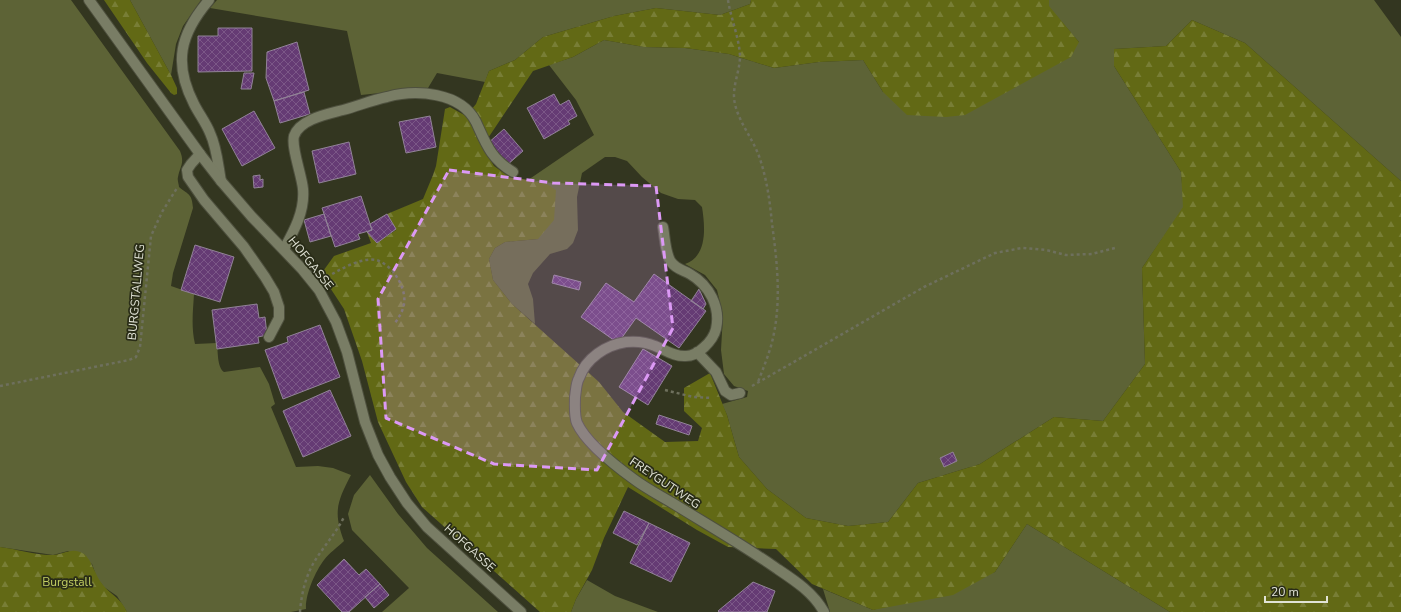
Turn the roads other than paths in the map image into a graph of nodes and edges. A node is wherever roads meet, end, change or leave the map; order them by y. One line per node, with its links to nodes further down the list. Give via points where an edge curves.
1 (89, 0): 3 (main road, HOFGASSE)
2 (209, 0): 5 (main road, via 192,23 184,40 182,57 184,79 193,102 210,132)
3 (200, 154): 5 (main road, HOFGASSE); 8 (main road, via 191,164 188,177 244,247 265,277 280,307 279,318)
4 (513, 172): 7 (main road, via 493,157 471,112 448,98 414,93 388,96 318,116 297,130 294,138 303,198 297,222)
5 (221, 181): 7 (main road, HOFGASSE)
6 (663, 227): 9 (main road, via 670,261 700,280 715,304 716,330 712,338)
7 (284, 249): 11 (main road, HOFGASSE, via 319,290 336,322 347,352 365,422 390,477 427,527)
8 (269, 337)
9 (697, 352): 10 (main road, via 716,372 725,391); 12 (main road, FREYGUTWEG, via 687,356 679,355 653,345 625,342 594,356 585,365 578,379 575,402 577,422 607,458 636,481 796,582 815,598)
10 (736, 394)
11 (521, 612)
12 (824, 612)

